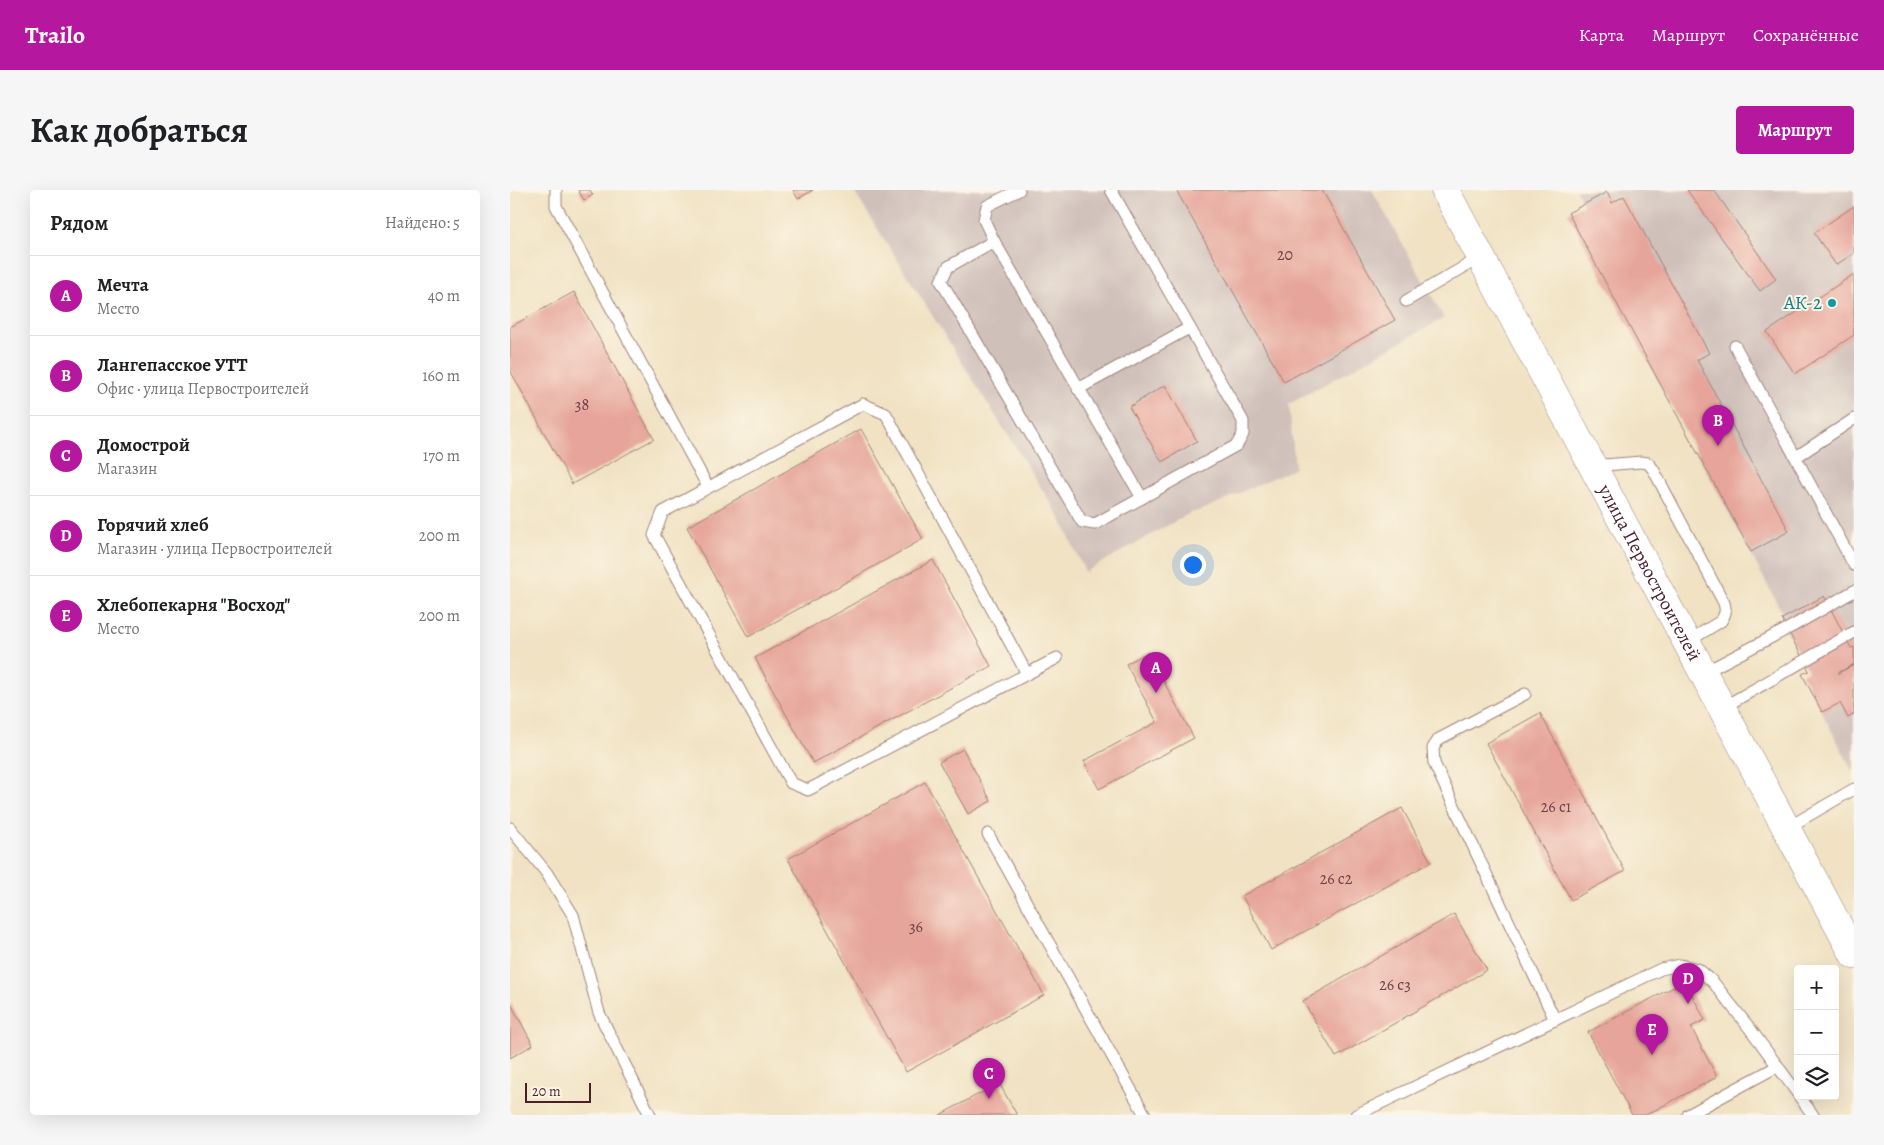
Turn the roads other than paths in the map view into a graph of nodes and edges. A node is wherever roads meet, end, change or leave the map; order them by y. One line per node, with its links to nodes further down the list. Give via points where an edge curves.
1 (556, 190): 14 (lane, via 556,206)
2 (1019, 190): 5 (lane, via 987,206 984,220)
3 (1111, 190): 8 (lane)
4 (1445, 190): 6 (street, улица Первостроителей)
5 (994, 241): 10 (lane); 15 (lane, via 948,267 941,281 1082,522 1095,524)
6 (1481, 257): 7 (lane); 13 (street, улица Первостроителей)
7 (1406, 300)
8 (1189, 328): 10 (lane); 15 (lane, via 1243,421 1243,434 1237,445)
9 (1735, 346): 12 (lane)
10 (1078, 389): 15 (lane)
11 (1854, 419): 12 (lane)
12 (1796, 457): 16 (lane)
13 (1592, 466): 19 (street, улица Первостроителей); 19 (lane, via 1641,462 1653,468 1726,610 1721,620)
14 (708, 487): 22 (lane, via 863,404 886,414); 22 (lane, via 663,512 654,535 791,783 808,790)
15 (1142, 498)
16 (1854, 565)
17 (1854, 591): 21 (lane)
18 (1854, 632): 24 (lane)
19 (1687, 642): 21 (street, улица Первостроителей)
20 (1057, 658): 22 (lane)
21 (1703, 673): 24 (street, улица Первостроителей)
22 (1026, 674)
23 (1525, 694): 30 (lane, via 1439,739 1433,748 1434,763)
24 (1722, 708): 27 (street, улица Первостроителей)
25 (1854, 789): 27 (lane)
26 (510, 828): 34 (lane, via 546,872 573,915 599,1013)
27 (1786, 828): 29 (street, улица Первостроителей)
28 (988, 834): 35 (lane)
29 (1854, 955)
30 (1555, 1020): 31 (lane, via 1661,969 1680,965 1698,969 1713,982); 36 (lane)
31 (1778, 1066): 32 (lane); 37 (lane)
32 (1794, 1089)
33 (1802, 1100): 38 (lane)
34 (650, 1115)
35 (1145, 1115)
36 (1356, 1115)
37 (1688, 1115)
38 (1812, 1115)

